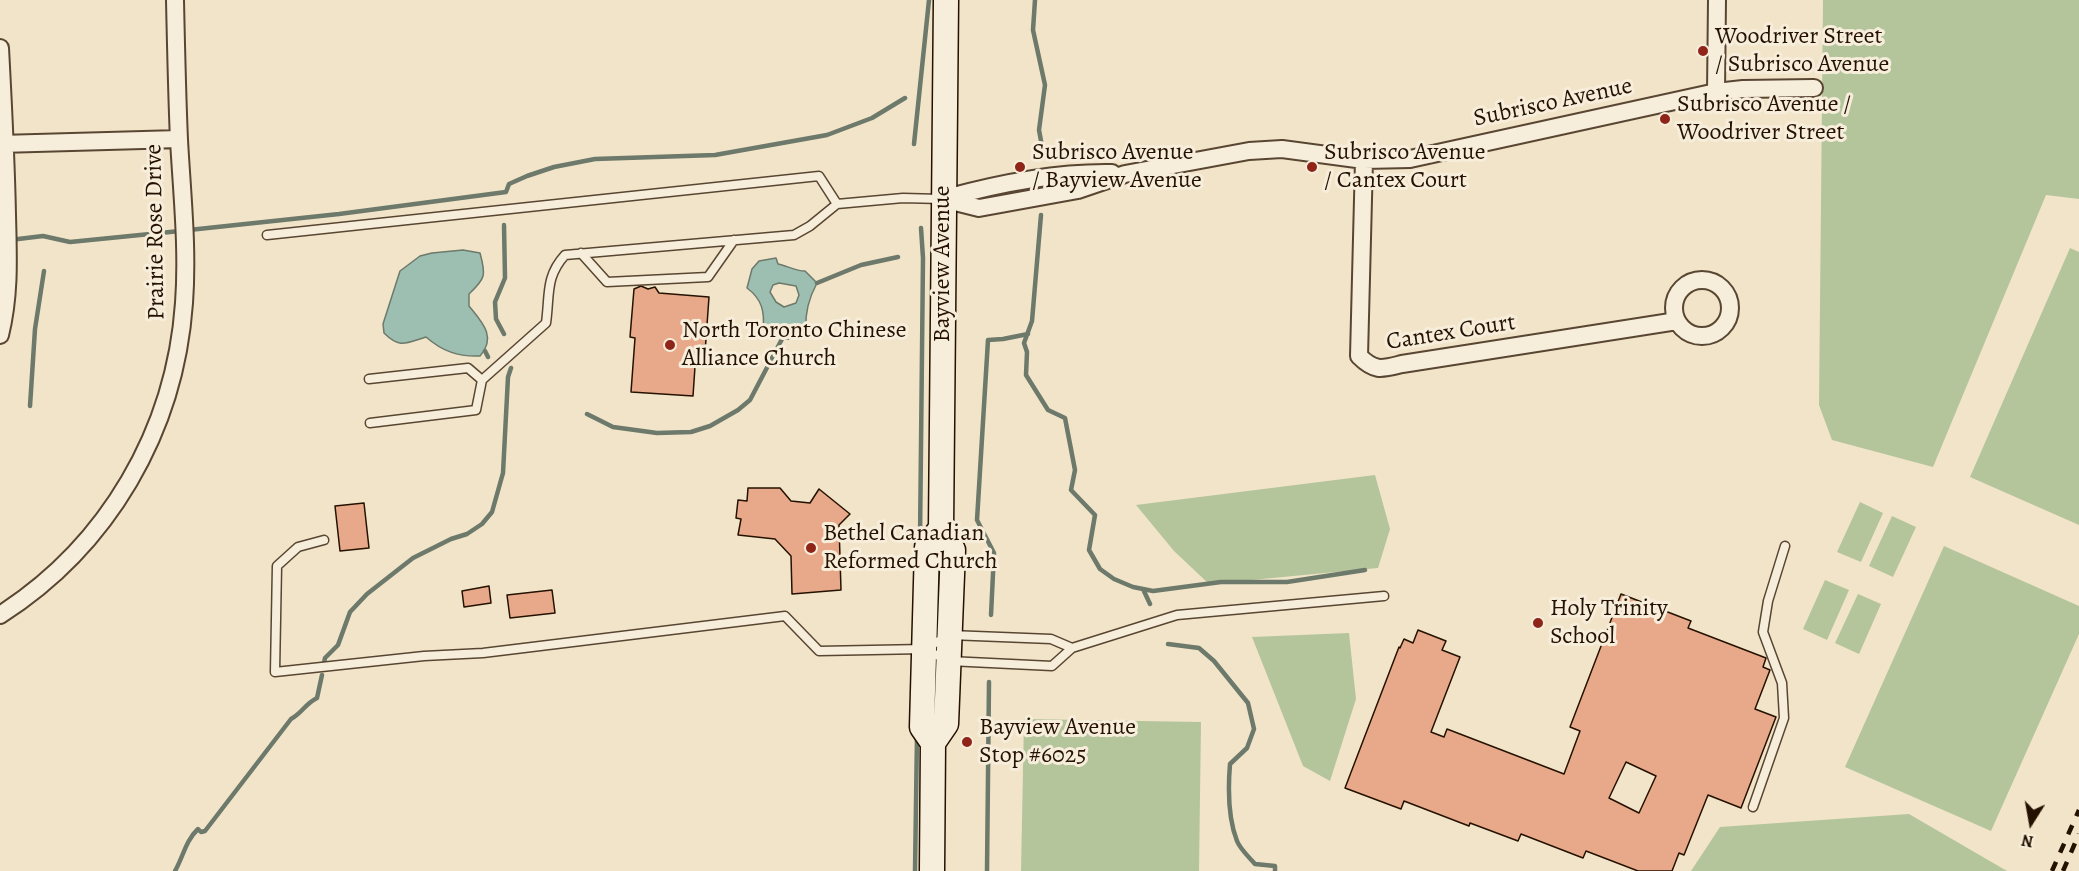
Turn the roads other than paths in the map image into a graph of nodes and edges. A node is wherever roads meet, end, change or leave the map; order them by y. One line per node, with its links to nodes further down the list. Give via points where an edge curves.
1 (175, 0): 7 (street, Prairie Rose Drive)
2 (946, 0): 10 (main road, Bayview Avenue)
3 (1717, 0): 6 (street)
4 (0, 48): 8 (street)
5 (1814, 88): 6 (street, Subrisco Avenue)
6 (1716, 92): 9 (street, Subrisco Avenue, via 1437,154)
7 (179, 139): 8 (street); 24 (street, Prairie Rose Drive, via 184,302 175,370 158,424 139,465 102,523 56,573)
8 (3, 144): 16 (street, via 8,281)
9 (1364, 160): 10 (street, Subrisco Avenue, via 1265,149 1125,174 1077,173); 15 (street, Cantex Court, via 1359,356 1368,365 1382,369)
10 (943, 199): 11 (lane); 20 (main road, Bayview Avenue)
11 (837, 204): 12 (lane, via 819,176); 13 (lane, via 794,235)
12 (267, 235)
13 (734, 240): 14 (lane); 14 (lane, via 708,277 607,282)
14 (581, 253): 18 (lane, via 565,255 555,266 546,323)
15 (1677, 321)
16 (0, 335)
17 (369, 379): 18 (lane, via 468,368)
18 (482, 380): 19 (lane, via 476,410)
19 (370, 423)
20 (941, 528): 25 (main road, Bayview Avenue, via 953,550); 27 (main road, Bayview Avenue, via 927,547)
21 (324, 540): 27 (lane, via 298,547 277,566 275,672 483,653 785,616 819,651)
22 (1785, 546): 30 (lane, via 1763,632 1782,683 1784,718)
23 (1384, 596): 26 (lane, via 1177,615)
24 (0, 615)
25 (950, 635): 26 (lane, via 1051,639); 27 (lane); 28 (main road, Bayview Avenue)
26 (1072, 648): 28 (lane, via 1052,666)
27 (924, 649): 28 (lane); 29 (main road, Bayview Avenue, via 922,727)
28 (949, 662): 29 (main road, Bayview Avenue, via 946,724)
29 (933, 743): 31 (main road, Bayview Avenue)
30 (1753, 807)
31 (932, 871)

